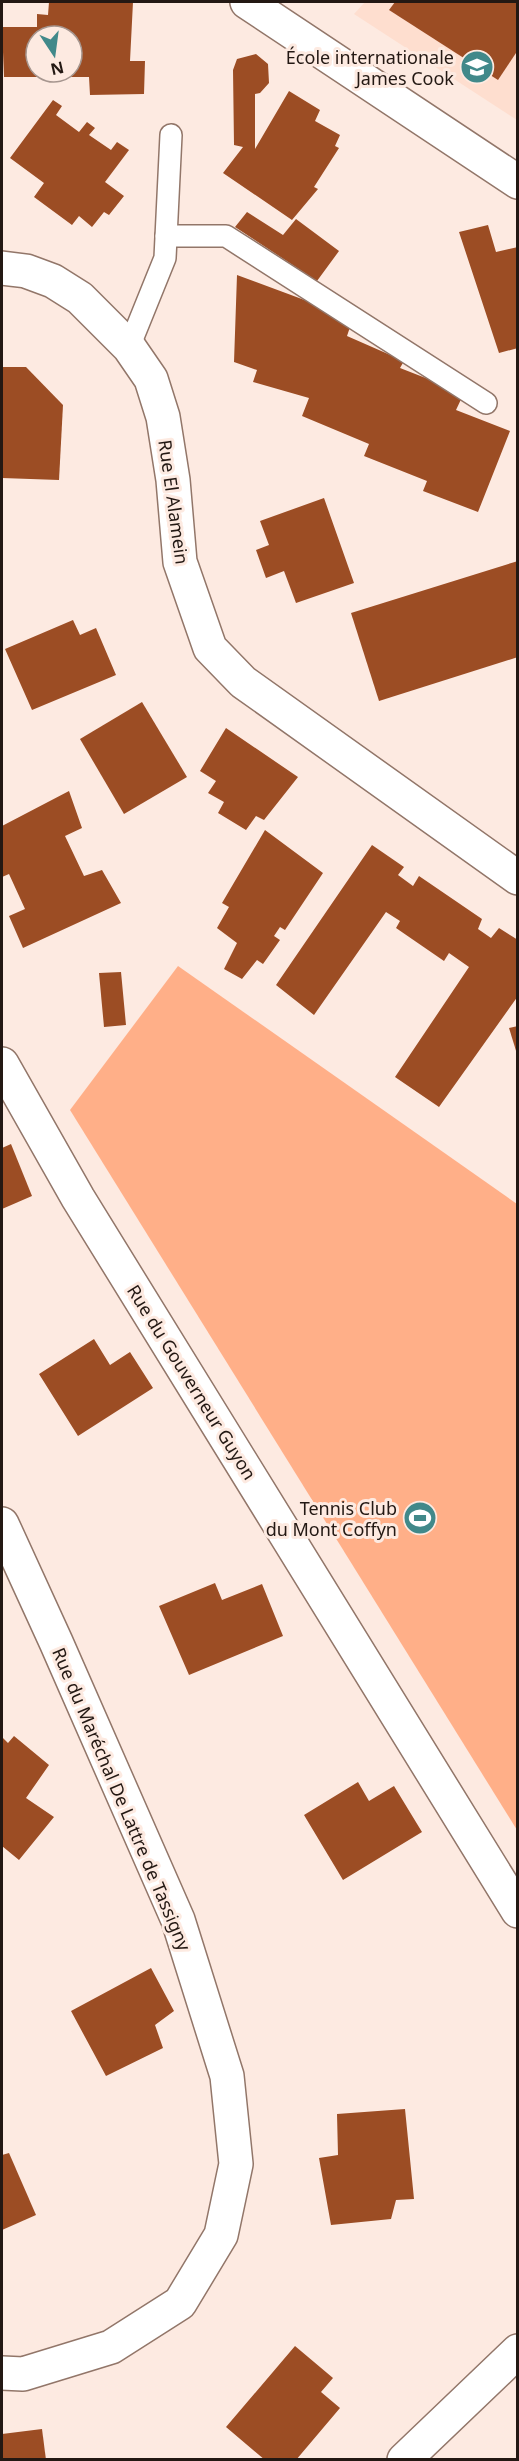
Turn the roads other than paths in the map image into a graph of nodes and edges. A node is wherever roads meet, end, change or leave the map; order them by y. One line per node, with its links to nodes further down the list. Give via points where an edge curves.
1 (247, 2): 3 (street)
2 (171, 135): 4 (lane)
3 (518, 183)
4 (166, 236): 6 (lane, via 165,258); 7 (lane, via 226,236)
5 (2, 268): 6 (street, Rue El Alamein, via 26,271 53,281 80,298)
6 (129, 347): 8 (street, Rue El Alamein, via 151,379 163,417 180,562 210,648 243,682)
7 (486, 403)
8 (518, 878)
9 (2, 1064): 11 (street, Rue du Gouverneur Guyon, via 78,1198)
10 (2, 1524): 13 (street, Rue du Maréchal De Lattre de Tassigny, via 178,1920 227,2076 236,2164 221,2235 180,2303 111,2347 23,2374)
11 (518, 1911)
12 (518, 2351): 14 (street)
13 (2, 2373)
14 (404, 2460)

